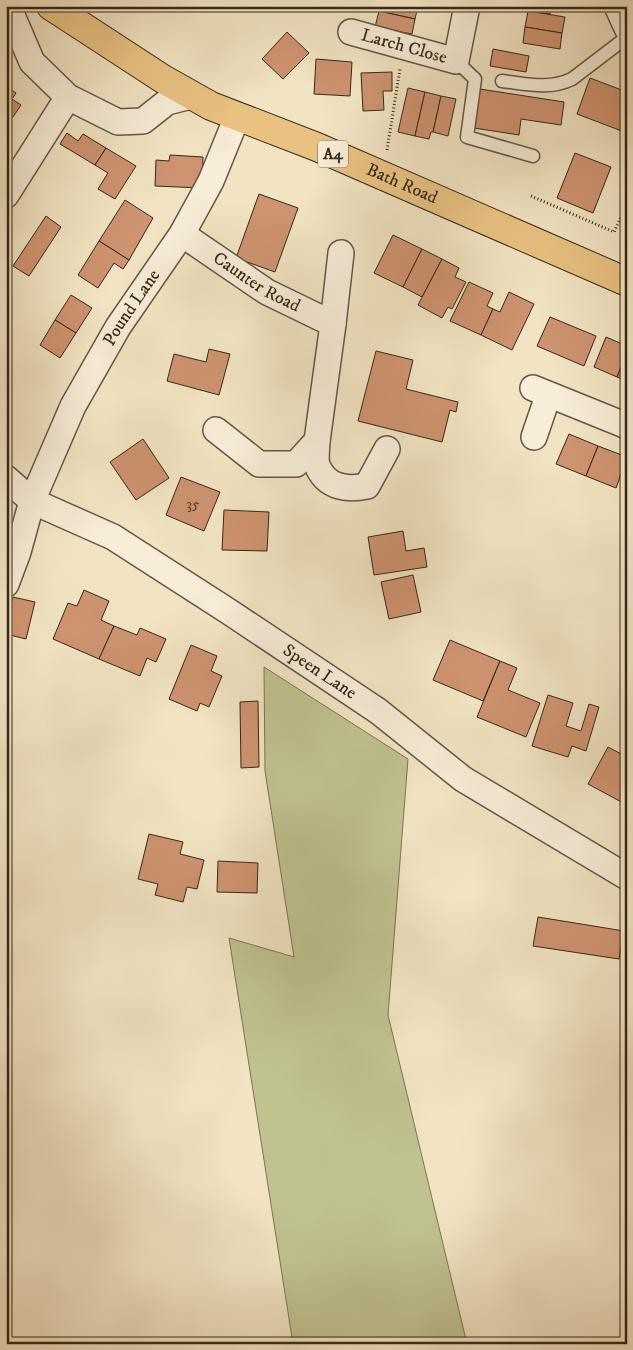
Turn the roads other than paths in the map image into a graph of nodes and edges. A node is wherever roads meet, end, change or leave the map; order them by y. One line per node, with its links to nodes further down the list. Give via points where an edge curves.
1 (8, 6): 11 (street, via 32,62)
2 (51, 6): 10 (main road, Bath Road / A4, via 110,47)
3 (467, 6): 8 (street)
4 (617, 6): 5 (street)
5 (627, 28)
6 (351, 32): 8 (street, Larch Close)
7 (627, 37): 9 (lane, via 562,84 551,87)
8 (456, 61): 13 (lane, via 475,80 467,137)
9 (502, 82)
10 (191, 96): 11 (street, via 167,102 143,121 118,122); 12 (main road, Bath Road / A4)
11 (68, 97): 14 (street)
12 (237, 117): 15 (street, Pound Lane, via 211,181); 17 (main road, Bath Road / A4, via 379,174)
13 (533, 156)
14 (6, 195)
15 (182, 234): 18 (street, Caunter Road, via 267,292); 25 (street, Pound Lane, via 118,327 73,406)
16 (341, 253): 18 (street)
17 (627, 282)
18 (333, 324): 22 (street)
19 (627, 426): 21 (street, via 540,392)
20 (216, 430): 22 (street, via 259,464 296,464)
21 (534, 437)
22 (317, 441): 23 (street, via 317,464 329,483 350,490 367,486)
23 (387, 448)
24 (6, 478): 25 (street, Speen Lane)
25 (32, 502): 26 (street, Pound Lane); 27 (street, Speen Lane, via 113,537 378,711 463,779)
26 (6, 584)
27 (627, 877)

